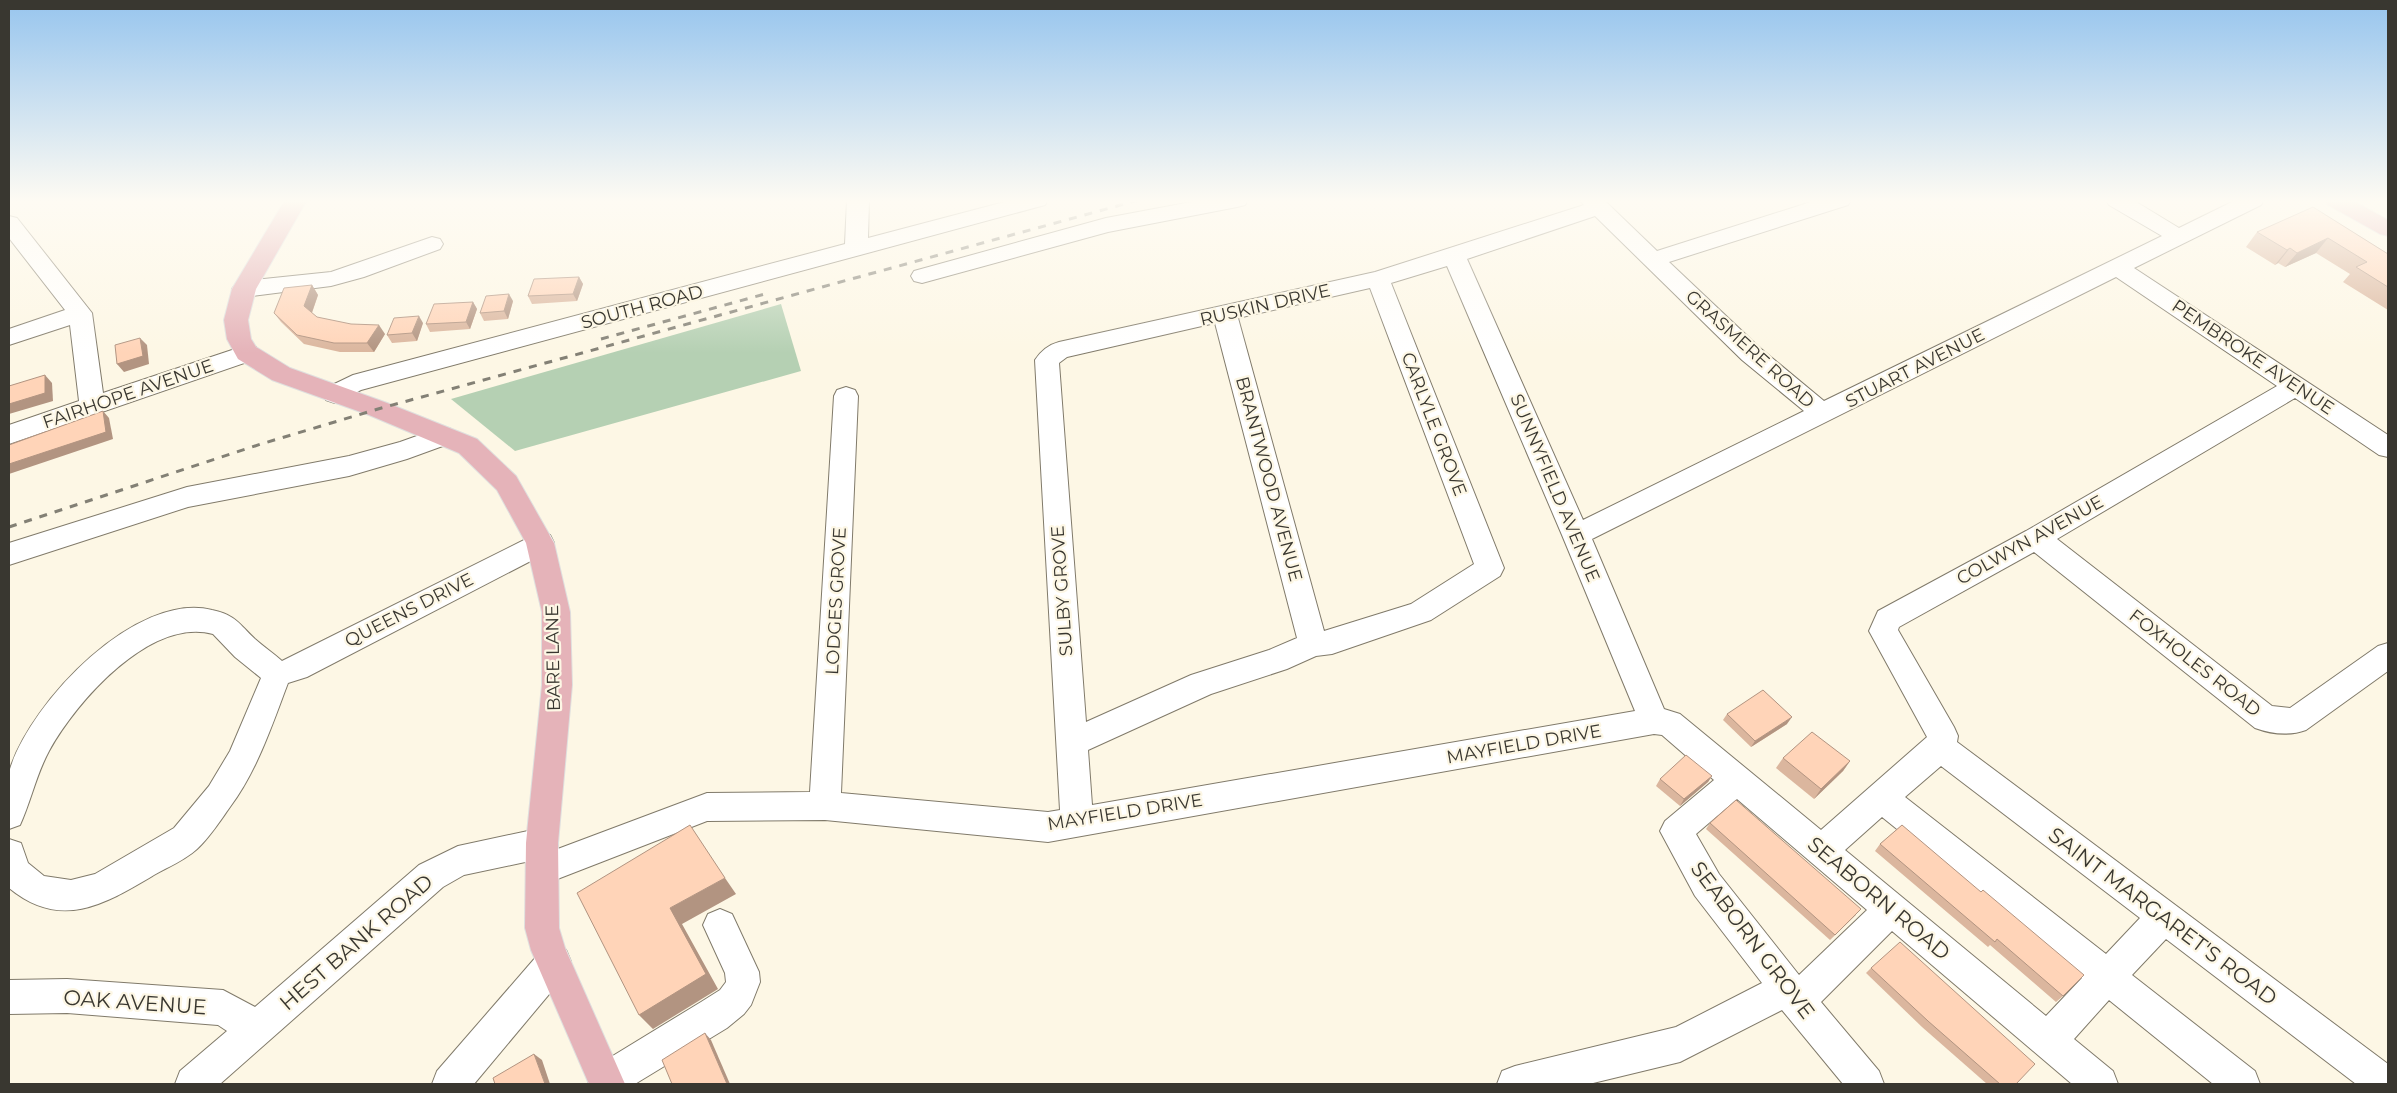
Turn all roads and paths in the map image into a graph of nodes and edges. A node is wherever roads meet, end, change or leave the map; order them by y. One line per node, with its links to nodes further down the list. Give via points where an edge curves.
1 (31, 251): 16 (street)
2 (266, 251): 15 (main road)
3 (413, 251): 15 (street, via 331,279)
4 (849, 251): 22 (street, SOUTH ROAD, via 353,384)
5 (1012, 251): 13 (street)
6 (1468, 251): 10 (street, RUSKIN DRIVE)
7 (1643, 251): 11 (street, GRASMERE ROAD)
8 (1680, 251): 11 (street)
9 (2147, 251): 12 (street, STUART AVENUE)
10 (1454, 256): 14 (street, RUSKIN DRIVE); 29 (street, SUNNYFIELD AVENUE)
11 (1652, 260): 25 (street, GRASMERE ROAD, via 1751,354)
12 (2117, 266): 21 (street, PEMBROKE AVENUE); 25 (street, STUART AVENUE)
13 (922, 276)
14 (1378, 279): 17 (street, RUSKIN DRIVE); 33 (street, CARLYLE GROVE, via 1490,568 1421,612 1332,642)
15 (244, 289): 19 (main road, via 236,320 239,340)
16 (80, 313): 18 (street); 24 (street)
17 (1224, 315): 20 (street, RUSKIN DRIVE, via 1059,350); 33 (street, BRANTWOOD AVENUE)
18 (9, 337)
19 (247, 354): 22 (main road, BARE LANE, via 282,374); 24 (street, FAIRHOPE AVENUE)
20 (1047, 360): 37 (street, SULBY GROVE)
21 (2296, 386): 28 (street, PEMBROKE AVENUE); 30 (street, COLWYN AVENUE)
22 (335, 394): 27 (main road, BARE LANE)
23 (846, 396): 41 (street, LODGES GROVE)
24 (92, 406): 26 (street, FAIRHOPE AVENUE)
25 (1823, 414): 29 (street, STUART AVENUE)
26 (9, 435)
27 (442, 436): 31 (main road, BARE LANE, via 468,446 507,483); 32 (street, via 407,450 349,466 187,497)
28 (2388, 448)
29 (1576, 535): 36 (street, SUNNYFIELD AVENUE)
30 (2036, 538): 34 (street, FOXHOLES ROAD, via 2266,719 2295,720); 38 (street, COLWYN AVENUE, via 1888,619 1883,631 1943,736)
31 (540, 543): 35 (street, QUEENS DRIVE, via 297,668); 46 (main road, BARE LANE, via 556,612 557,685)
32 (9, 554)
33 (1312, 644): 37 (street, via 1277,660 1202,684)
34 (2388, 656)
35 (277, 675): 42 (street, via 224,626 208,620 187,618 146,632 97,670 45,730 17,784); 45 (street, via 243,758 220,796 185,838 102,888 71,896 36,890 14,872)
36 (1654, 721): 39 (street, SEABORN ROAD, via 1669,723); 43 (street, MAYFIELD DRIVE)
37 (1072, 743): 43 (street, SULBY GROVE)
38 (1940, 747): 40 (street); 48 (street, SAINT MARGARET'S ROAD)
39 (1737, 780): 44 (street, SEABORN ROAD); 52 (street, SEABORN GROVE, via 1676,831 1707,886)
40 (1882, 798): 44 (street); 51 (street)
41 (825, 806): 43 (street, MAYFIELD DRIVE, via 1048,826); 46 (street, MAYFIELD DRIVE, via 707,807)
42 (9, 816)
43 (1077, 822)
44 (1823, 849): 47 (street, SEABORN ROAD)
45 (9, 854)
46 (542, 856): 50 (main road, BARE LANE, via 542,928); 54 (street, HEST BANK ROAD, via 458,861 431,876)
47 (1892, 908): 52 (street); 55 (street, SEABORN ROAD)
48 (2164, 916): 51 (street); 63 (street, SAINT MARGARET'S ROAD)
49 (720, 925): 56 (street, via 742,972 739,993 714,1015)
50 (554, 962): 56 (main road, BARE LANE); 58 (street)
51 (2107, 977): 55 (street); 62 (street)
52 (1792, 995): 59 (street, via 1680,1044); 60 (street, SEABORN GROVE)
53 (9, 997): 54 (street, OAK AVENUE, via 67,996 223,1008)
54 (256, 1028): 57 (street, HEST BANK ROAD)
55 (2048, 1040): 61 (street, SEABORN ROAD)
56 (606, 1083)
57 (193, 1084)
58 (450, 1084)
59 (1516, 1084)
60 (1866, 1084)
61 (2100, 1084)
62 (2242, 1084)
63 (2385, 1084)

